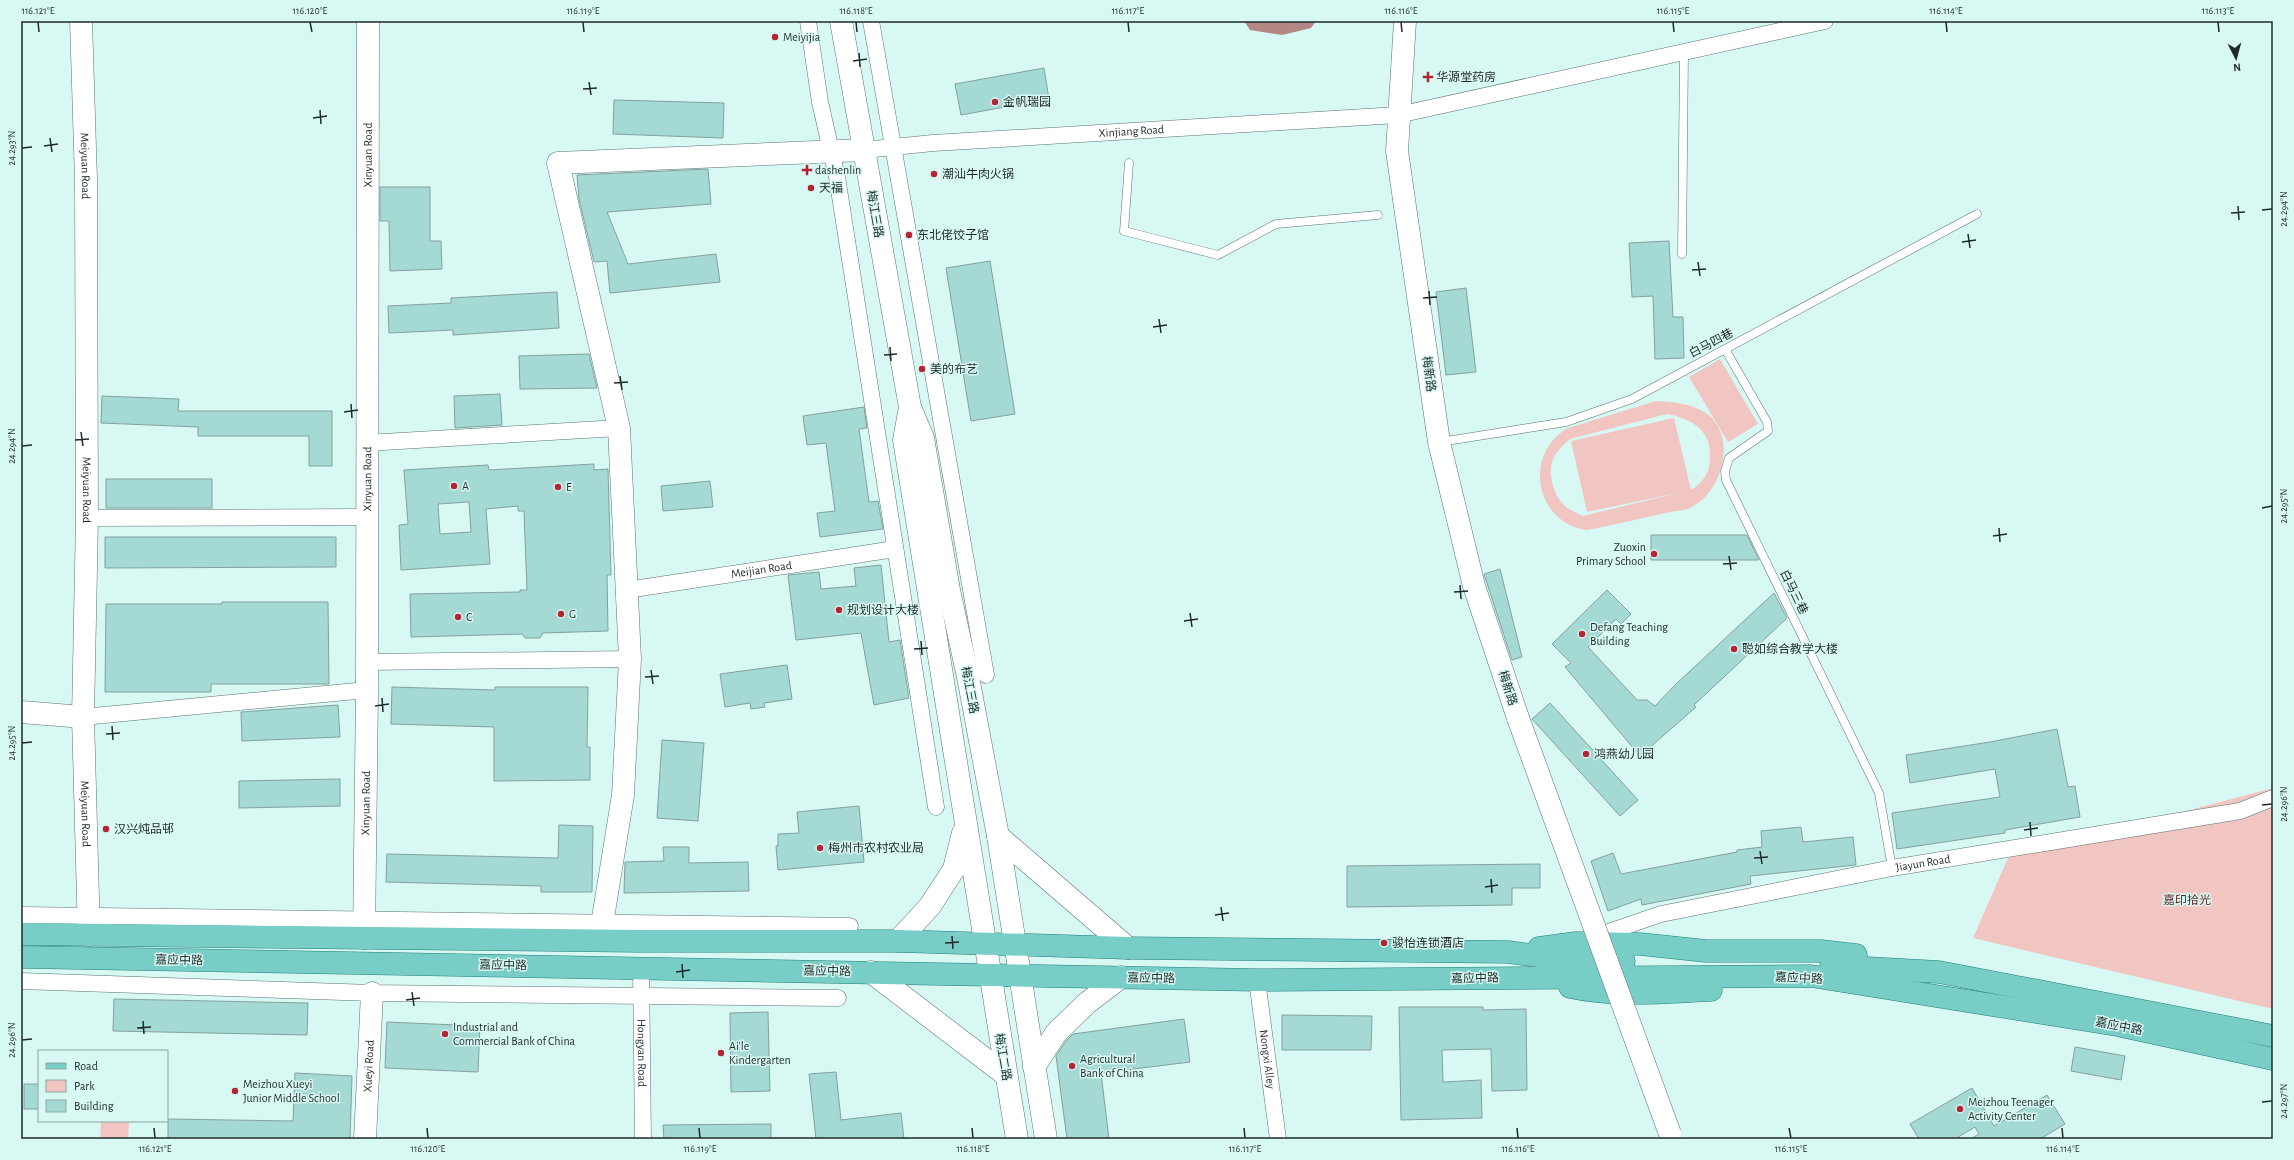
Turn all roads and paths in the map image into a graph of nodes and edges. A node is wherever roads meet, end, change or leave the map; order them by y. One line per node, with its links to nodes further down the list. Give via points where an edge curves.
1 (81, 21): 21 (street, Meiyuan Road, via 86,188)
2 (368, 21): 19 (street, Xinyuan Road)
3 (808, 21): 22 (street, via 820,102 837,177)
4 (841, 21): 10 (street, 梅江三路)
5 (870, 21): 26 (street)
6 (1405, 21): 9 (street, 梅新路)
7 (1825, 21): 8 (street, Xinjiang Road)
8 (1684, 52): 9 (street, Xinjiang Road); 14 (lane)
9 (1398, 115): 10 (street, Xinjiang Road, via 933,143); 18 (street, 梅新路, via 1397,151)
10 (864, 150): 16 (street, 梅江三路); 17 (street, via 558,163)
11 (1128, 163): 13 (lane, via 1124,231 1218,255 1276,224)
12 (1977, 214): 15 (lane, 白马四巷)
13 (1378, 215)
14 (1682, 254)
15 (1725, 349): 18 (lane, 白马四巷, via 1632,399 1566,422); 34 (lane, 白马三巷, via 1767,422 1768,431 1729,458 1725,471 1726,480 1878,793)
16 (910, 407): 32 (street, 梅江三路, via 904,440); 33 (street, 梅江三路, via 923,438 949,590)
17 (619, 428): 19 (street); 23 (street)
18 (1439, 442): 64 (street, 梅新路, bridge, via 1474,586 1518,718)
19 (366, 443): 20 (street, Xinyuan Road)
20 (366, 517): 21 (street); 25 (street, Xinyuan Road)
21 (87, 518): 29 (street, Meiyuan Road)
22 (895, 549): 23 (street, Meijian Road); 31 (street)
23 (627, 590): 24 (street)
24 (630, 659): 25 (street); 36 (street, via 623,795)
25 (366, 662): 27 (street, Xinyuan Road)
26 (986, 675)
27 (367, 690): 29 (street); 39 (street, Xinyuan Road)
28 (21, 712): 29 (street)
29 (83, 717): 37 (street, Meiyuan Road)
30 (2273, 798): 34 (street, Jiayun Road, via 2240,811)
31 (936, 807)
32 (965, 824): 41 (street, via 954,869 930,906); 43 (street, 梅江三路)
33 (998, 836): 44 (street, 梅江三路); 45 (street)
34 (1892, 868): 42 (street, Jiayun Road, via 1661,914)
35 (21, 915): 37 (street)
36 (603, 918)
37 (89, 925): 39 (main road, 嘉应中路); 40 (main road, 嘉应中路)
38 (850, 926): 39 (street)
39 (364, 929): 41 (main road, 嘉应中路)
40 (21, 934)
41 (898, 941): 43 (main road, 嘉应中路)
42 (1576, 943): 46 (main road); 50 (main road, via 1640,944 1706,951 1821,951 1888,958)
43 (984, 944): 44 (main road, 嘉应中路); 51 (street, 梅江三路)
44 (1015, 945): 45 (main road, 嘉应中路); 52 (street, 梅江三路)
45 (1128, 948): 46 (main road, 嘉应中路)
46 (1508, 952): 50 (main road, 嘉应中路, via 1562,959 1824,966)
47 (21, 957): 48 (main road, 嘉应中路)
48 (641, 968): 49 (main road, 嘉应中路); 57 (street, Hongyan Road)
49 (871, 972): 51 (main road, 嘉应中路); 62 (street)
50 (1939, 972): 59 (main road, 嘉应中路)
51 (989, 975): 52 (main road, 嘉应中路); 62 (street, 梅江二路)
52 (1020, 975): 53 (main road, 嘉应中路); 61 (street)
53 (1121, 977): 54 (main road, 嘉应中路); 61 (street, via 1087,1003 1056,1033)
54 (1257, 980): 60 (main road, 嘉应中路, via 1530,977 1592,992 1637,994 1740,989 1886,989 2117,1025); 68 (street, Nongxi Alley)
55 (21, 981): 56 (street)
56 (372, 993): 57 (street); 65 (street, Xueyi Road)
57 (641, 996): 58 (street); 66 (street, Hongyan Road)
58 (838, 998)
59 (2273, 1036)
60 (2273, 1059)
61 (1034, 1067): 67 (street)
62 (1006, 1075): 63 (street, 梅江二路)
63 (1015, 1136)
64 (1671, 1137)
65 (365, 1139)
66 (643, 1139)
67 (1046, 1139)
68 (1278, 1139)

